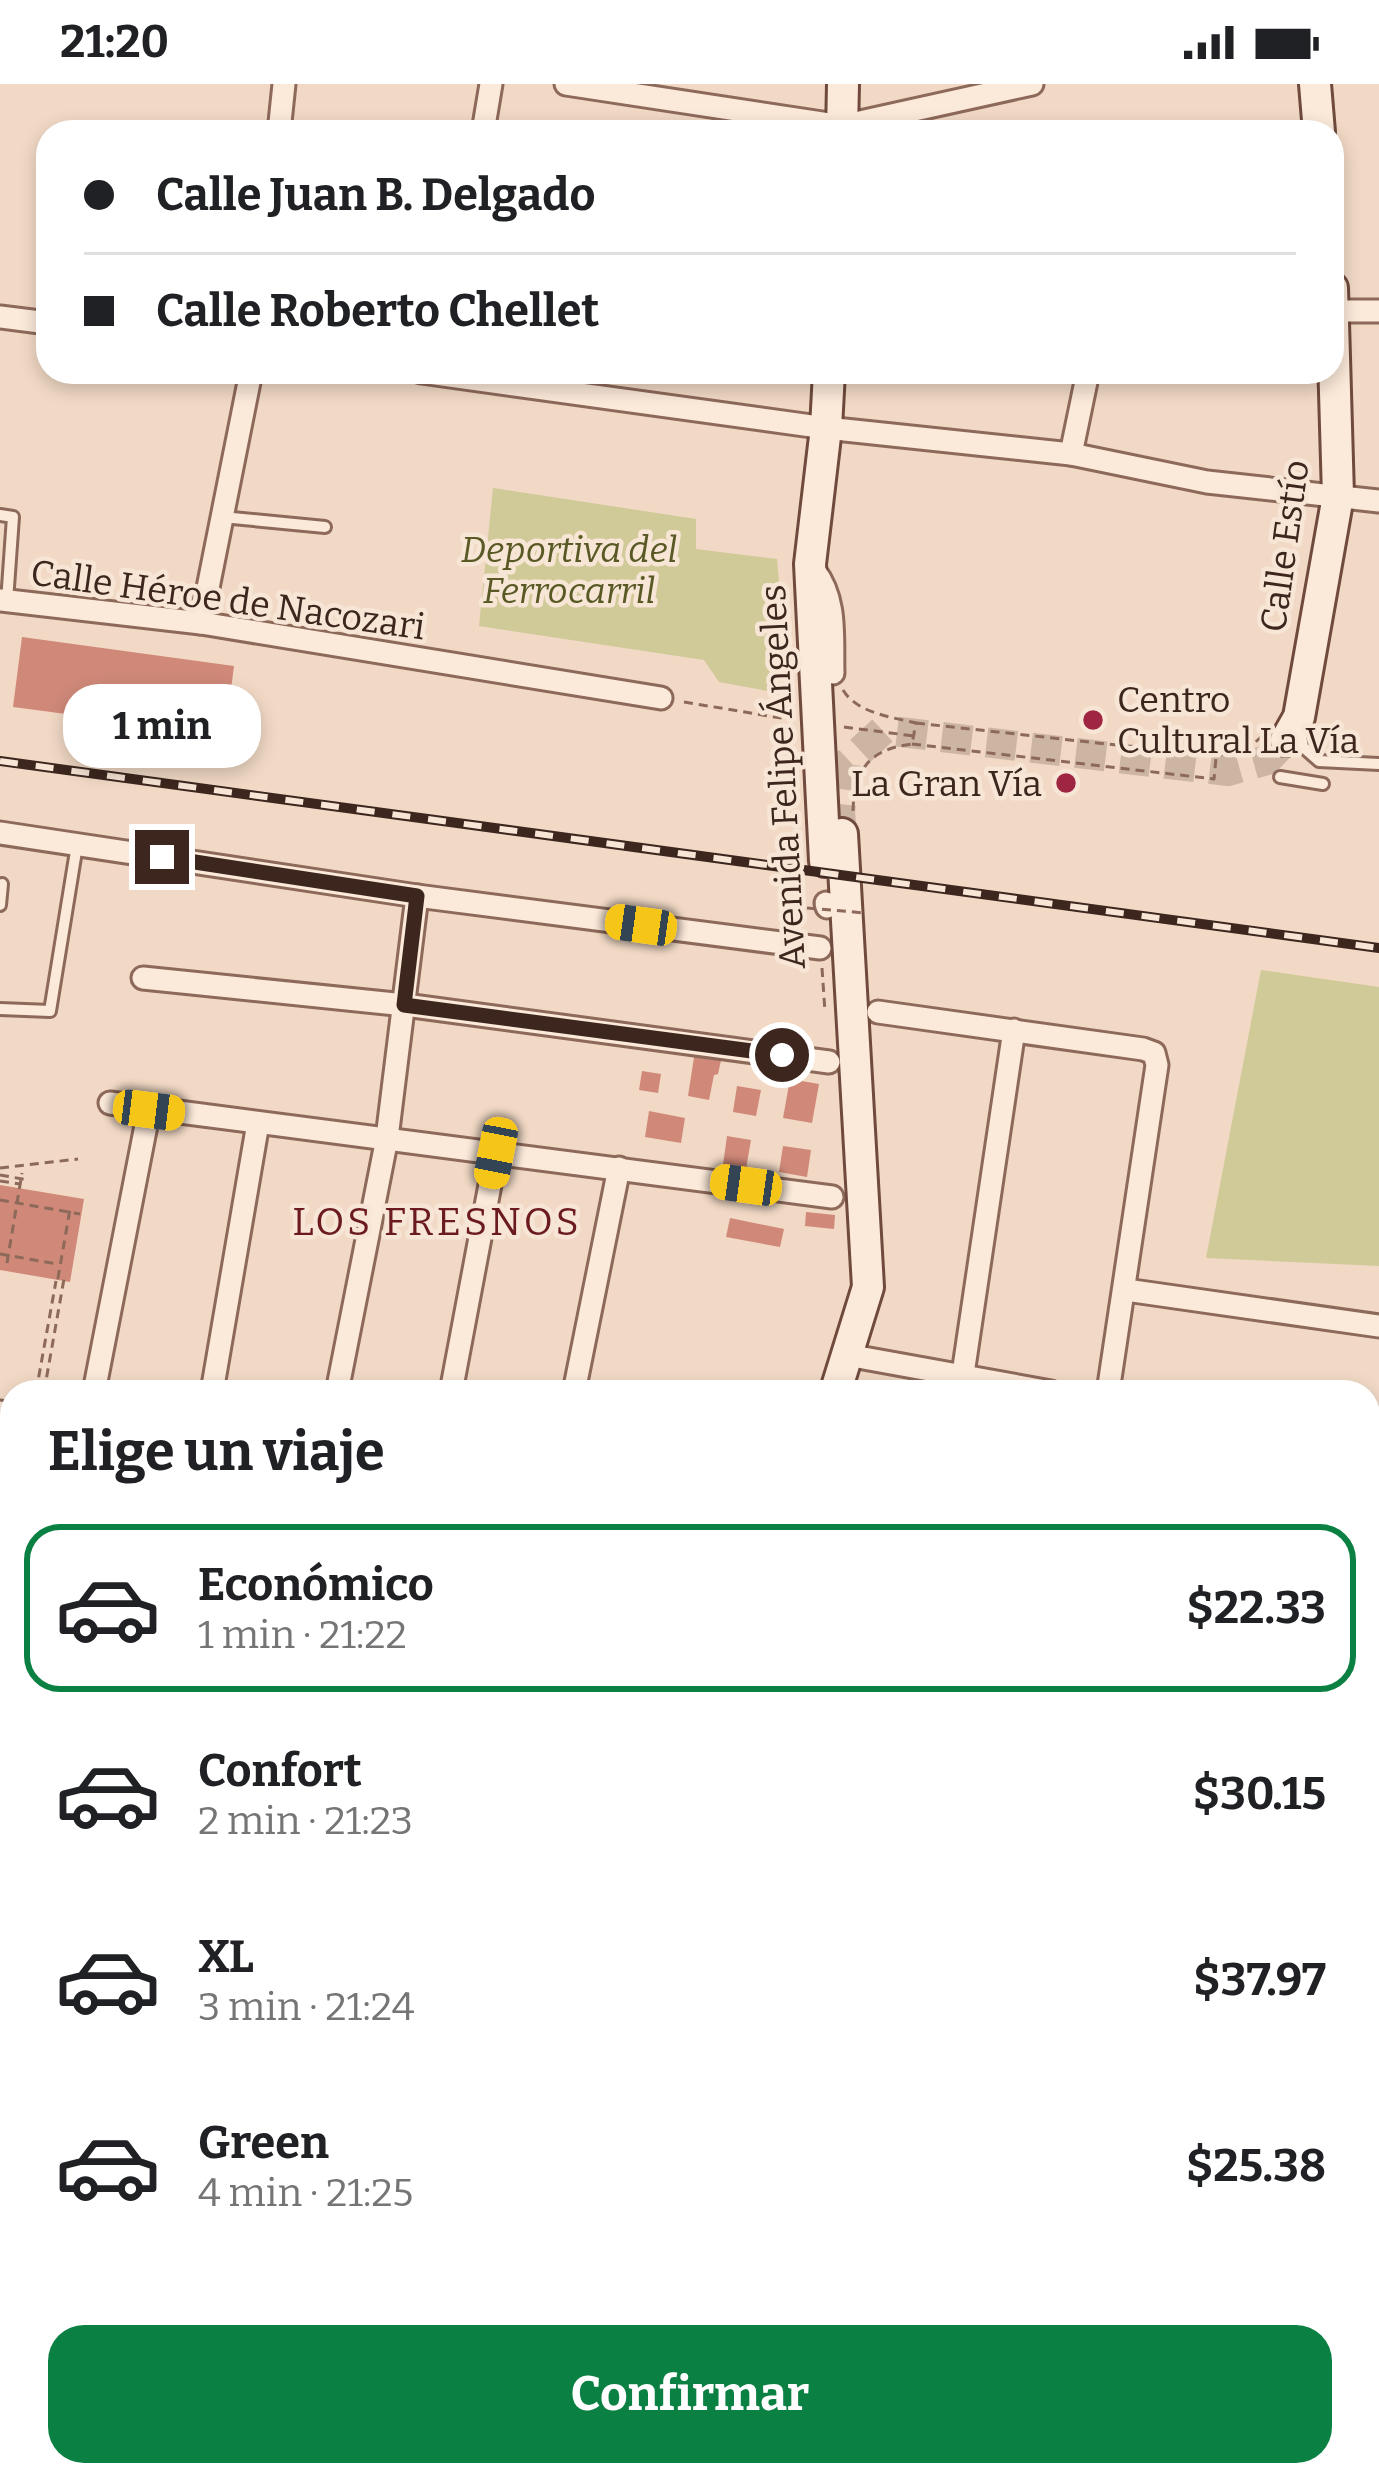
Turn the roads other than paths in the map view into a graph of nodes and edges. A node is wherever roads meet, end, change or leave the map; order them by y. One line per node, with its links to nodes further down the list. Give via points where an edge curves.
1 (284, 84): 7 (street)
2 (491, 84): 8 (street)
3 (566, 84): 9 (street)
4 (843, 84): 10 (street)
5 (1032, 84): 11 (street)
6 (1315, 84): 12 (street)
7 (280, 120)
8 (485, 120)
9 (787, 120)
10 (842, 120)
11 (880, 120)
12 (1318, 120)
13 (1344, 302): 14 (street)
14 (1379, 311)
15 (0, 317): 16 (street)
16 (36, 322)
17 (249, 384): 27 (street)
18 (509, 384): 22 (street)
19 (828, 384): 22 (street)
20 (1086, 384): 23 (street)
21 (1335, 384): 24 (street, Calle Estío)
22 (826, 428): 23 (street); 29 (street)
23 (1071, 454): 24 (street, via 1207,482)
24 (1337, 496): 25 (street); 34 (street, Calle Estío)
25 (1379, 500)
26 (0, 515): 30 (lane, via 13,518)
27 (222, 517): 28 (lane); 31 (street)
28 (325, 527)
29 (810, 564): 32 (street, Avenida Felipe Ángeles, via 831,602); 67 (street, Avenida Felipe Ángeles, via 820,724 817,910 851,1279)
30 (3, 600): 31 (street, Calle Héroe de Nacozari)
31 (201, 623): 33 (street, Calle Héroe de Nacozari)
32 (833, 673)
33 (661, 698)
34 (1282, 731): 35 (lane, via 1319,761)
35 (1379, 764)
36 (1280, 777): 37 (lane)
37 (1323, 784)
38 (847, 820): 60 (street, Avenida Felipe Ángeles, via 868,1287)
39 (0, 833): 40 (street)
40 (77, 845): 42 (street); 47 (lane, via 50,1011)
41 (2, 884): 43 (lane)
42 (417, 896): 44 (street); 46 (street)
43 (0, 905)
44 (820, 948)
45 (142, 978): 46 (street)
46 (404, 1005): 50 (street); 54 (street)
47 (0, 1010)
48 (878, 1012): 49 (street)
49 (1014, 1030): 58 (street, via 1154,1053); 61 (street)
50 (829, 1062)
51 (110, 1103): 52 (street)
52 (149, 1110): 53 (street); 62 (street)
53 (258, 1123): 54 (street); 63 (street)
54 (387, 1138): 55 (street); 64 (street)
55 (496, 1153): 56 (street); 65 (street)
56 (619, 1168): 57 (street); 66 (street)
57 (832, 1197)
58 (1126, 1289): 59 (street); 70 (street)
59 (1379, 1326)
60 (848, 1355): 61 (street); 68 (street, Avenida Felipe Ángeles)
61 (964, 1374): 69 (street)
62 (96, 1380)
63 (214, 1380)
64 (339, 1380)
65 (453, 1380)
66 (576, 1380)
67 (838, 1380)
68 (840, 1380)
69 (992, 1380)
70 (1110, 1380)

